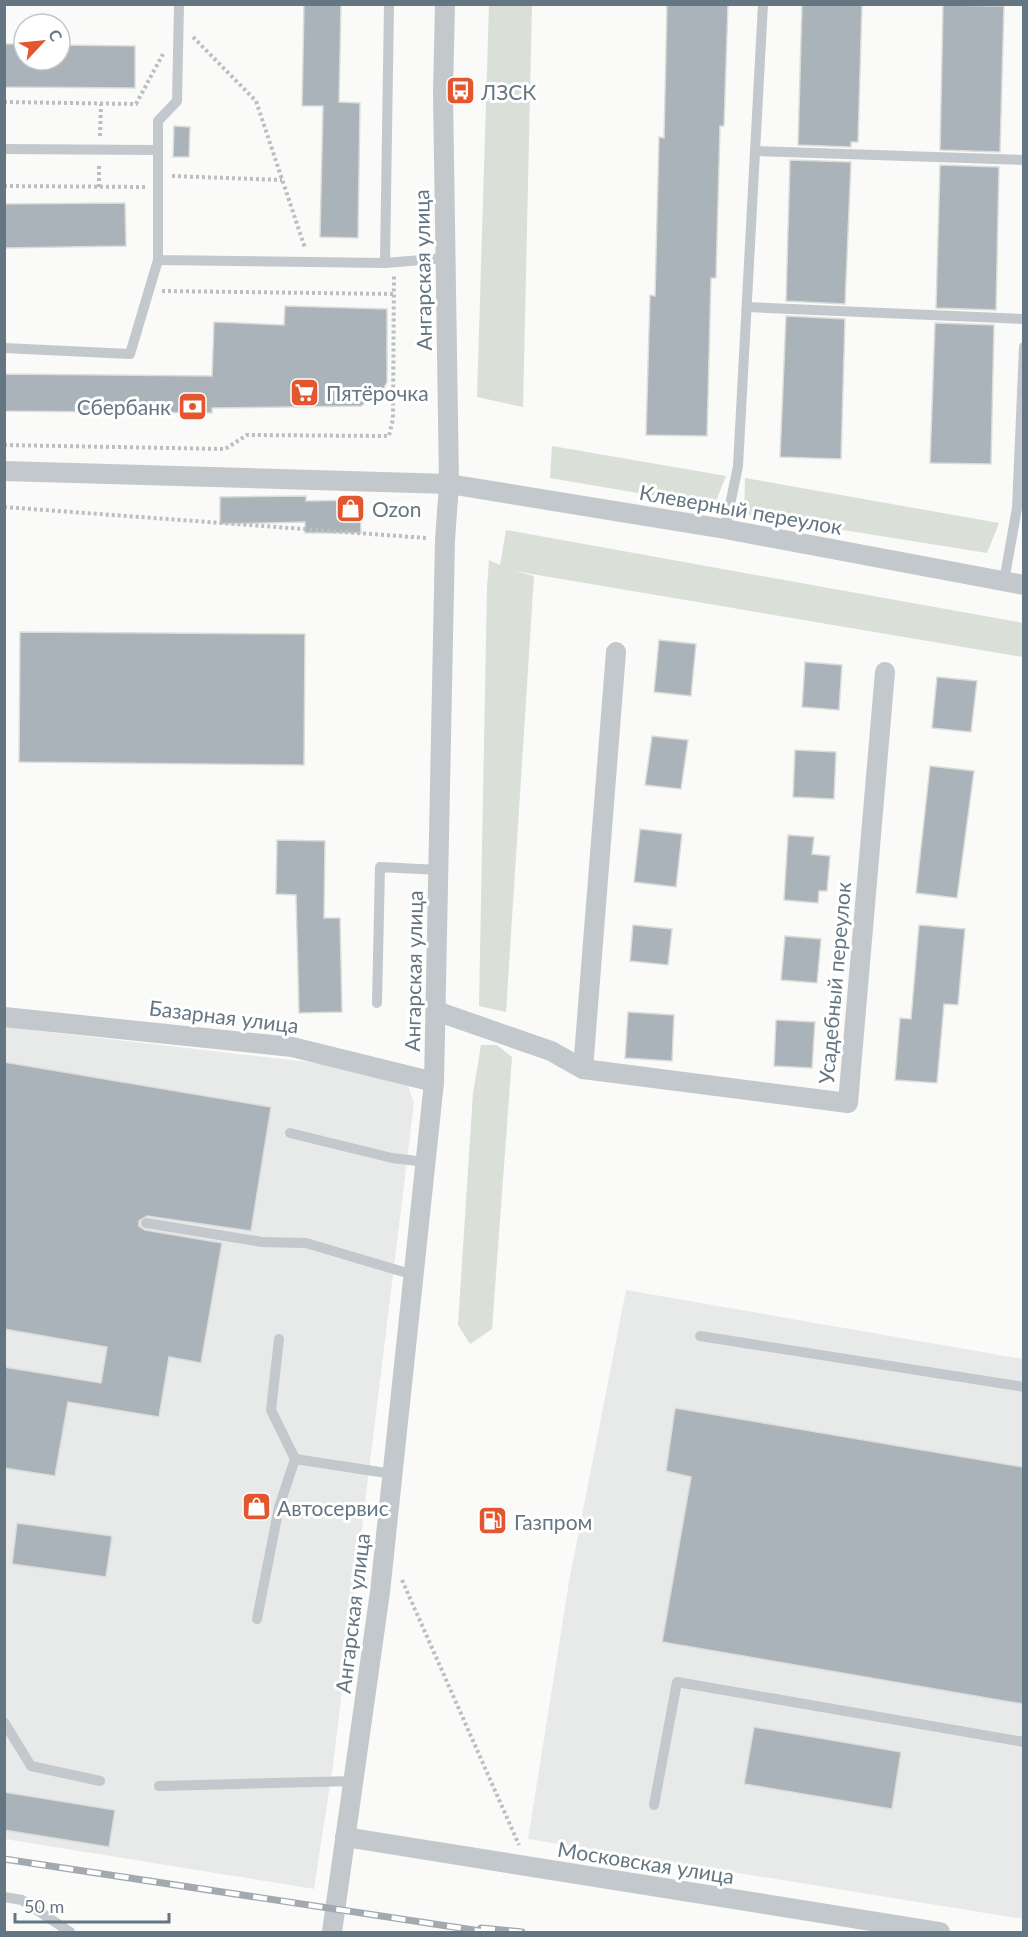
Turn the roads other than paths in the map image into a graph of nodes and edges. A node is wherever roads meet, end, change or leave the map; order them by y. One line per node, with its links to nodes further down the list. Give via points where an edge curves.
1 (179, 4): 6 (lane, via 177,101 158,121)
2 (389, 4): 11 (lane)
3 (445, 4): 9 (street, Ангарская улица)
4 (763, 4): 7 (lane)
5 (4, 149): 6 (lane)
6 (158, 150): 10 (lane)
7 (755, 151): 8 (lane); 12 (lane)
8 (1023, 160)
9 (446, 258): 11 (lane); 17 (street, Ангарская улица)
10 (158, 260): 11 (lane); 15 (lane, via 130,354)
11 (390, 262)
12 (747, 307): 13 (lane); 18 (lane, via 738,466)
13 (1023, 319)
14 (1023, 347): 19 (lane, via 1017,508)
15 (4, 348)
16 (4, 471): 17 (street, Клеверный переулок)
17 (449, 484): 18 (street, Клеверный переулок); 23 (street, Ангарская улица)
18 (725, 529): 19 (street, Клеверный переулок)
19 (1004, 581): 20 (street, Клеверный переулок)
20 (1023, 585)
21 (616, 652): 27 (street)
22 (885, 672): 27 (street, Усадебный переулок, via 848,1103)
23 (439, 870): 24 (lane, via 380,867); 25 (street, Ангарская улица)
24 (377, 1003)
25 (436, 1011): 27 (street, Усадебный переулок, via 551,1051); 28 (street, Ангарская улица)
26 (4, 1017): 28 (street, Базарная улица, via 292,1047)
27 (583, 1069)
28 (434, 1082): 30 (street, Ангарская улица)
29 (291, 1132): 30 (lane, via 392,1158)
30 (426, 1162): 32 (street, Ангарская улица)
31 (146, 1223): 32 (lane, via 261,1242 306,1243)
32 (414, 1275): 37 (street, Ангарская улица)
33 (700, 1336): 35 (lane)
34 (279, 1339): 36 (lane, via 271,1410)
35 (1023, 1387)
36 (296, 1459): 37 (lane); 38 (lane, via 279,1507)
37 (393, 1474): 42 (street, Ангарская улица)
38 (256, 1619)
39 (4, 1722): 41 (lane, via 31,1766)
40 (1023, 1743): 44 (lane, via 677,1682)
41 (100, 1781)
42 (354, 1781): 43 (lane); 45 (street, Ангарская улица)
43 (159, 1786)
44 (654, 1804)
45 (345, 1837): 48 (street, Ангарская улица); 49 (street, Московская улица)
46 (4, 1897): 47 (lane, via 22,1900)
47 (70, 1932)
48 (332, 1932)
49 (940, 1932)

